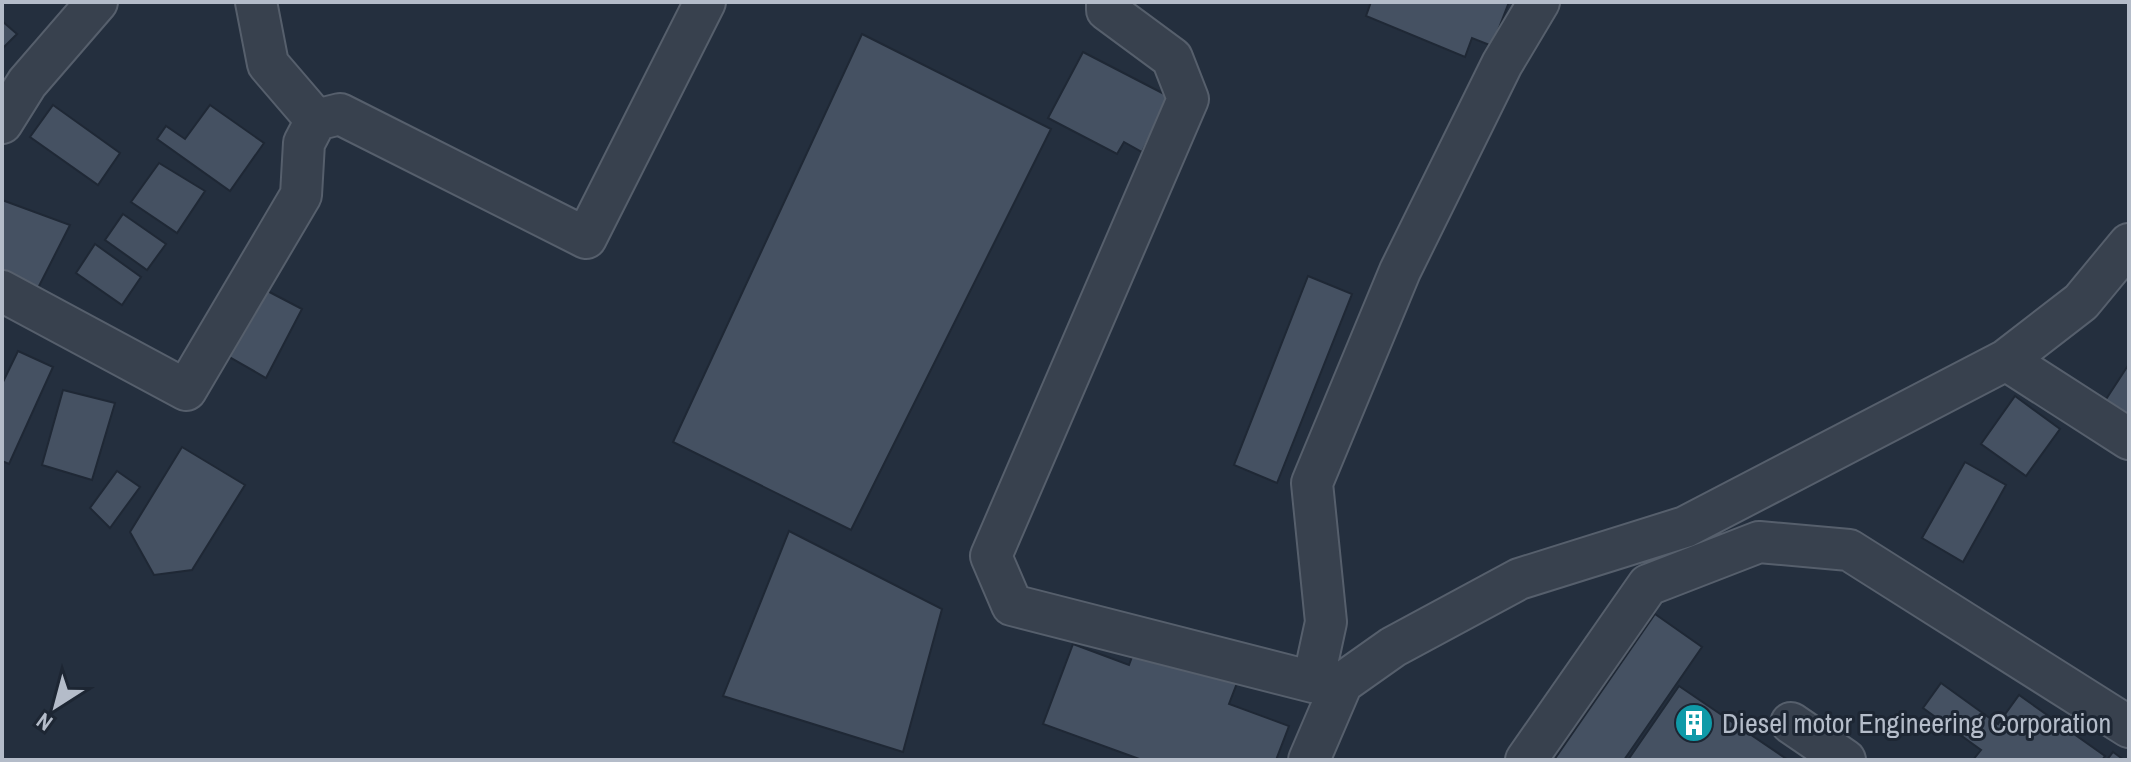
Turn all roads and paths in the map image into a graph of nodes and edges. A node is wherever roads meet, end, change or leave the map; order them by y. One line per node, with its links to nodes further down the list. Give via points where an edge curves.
1 (97, 2): 7 (street, via 27,83)
2 (256, 2): 6 (street, via 268,64)
3 (705, 2): 6 (street, via 586,238 340,114)
4 (1107, 2): 12 (street, via 1107,10 1172,58 1188,99 991,556 1012,605)
5 (1539, 2): 12 (street, via 1502,64 1400,271 1312,483)
6 (316, 120): 9 (street, via 304,143 301,195 186,390)
7 (2, 123)
8 (2129, 244): 10 (street, via 2081,302)
9 (2, 291)
10 (2006, 360): 11 (street); 12 (street, via 1685,527 1519,579)
11 (2129, 439)
12 (1328, 682): 15 (street)
13 (1791, 723): 17 (street)
14 (2129, 727): 16 (street, via 1849,550 1759,542 1648,585)
15 (1309, 760)
16 (1526, 760)
17 (1845, 760)

